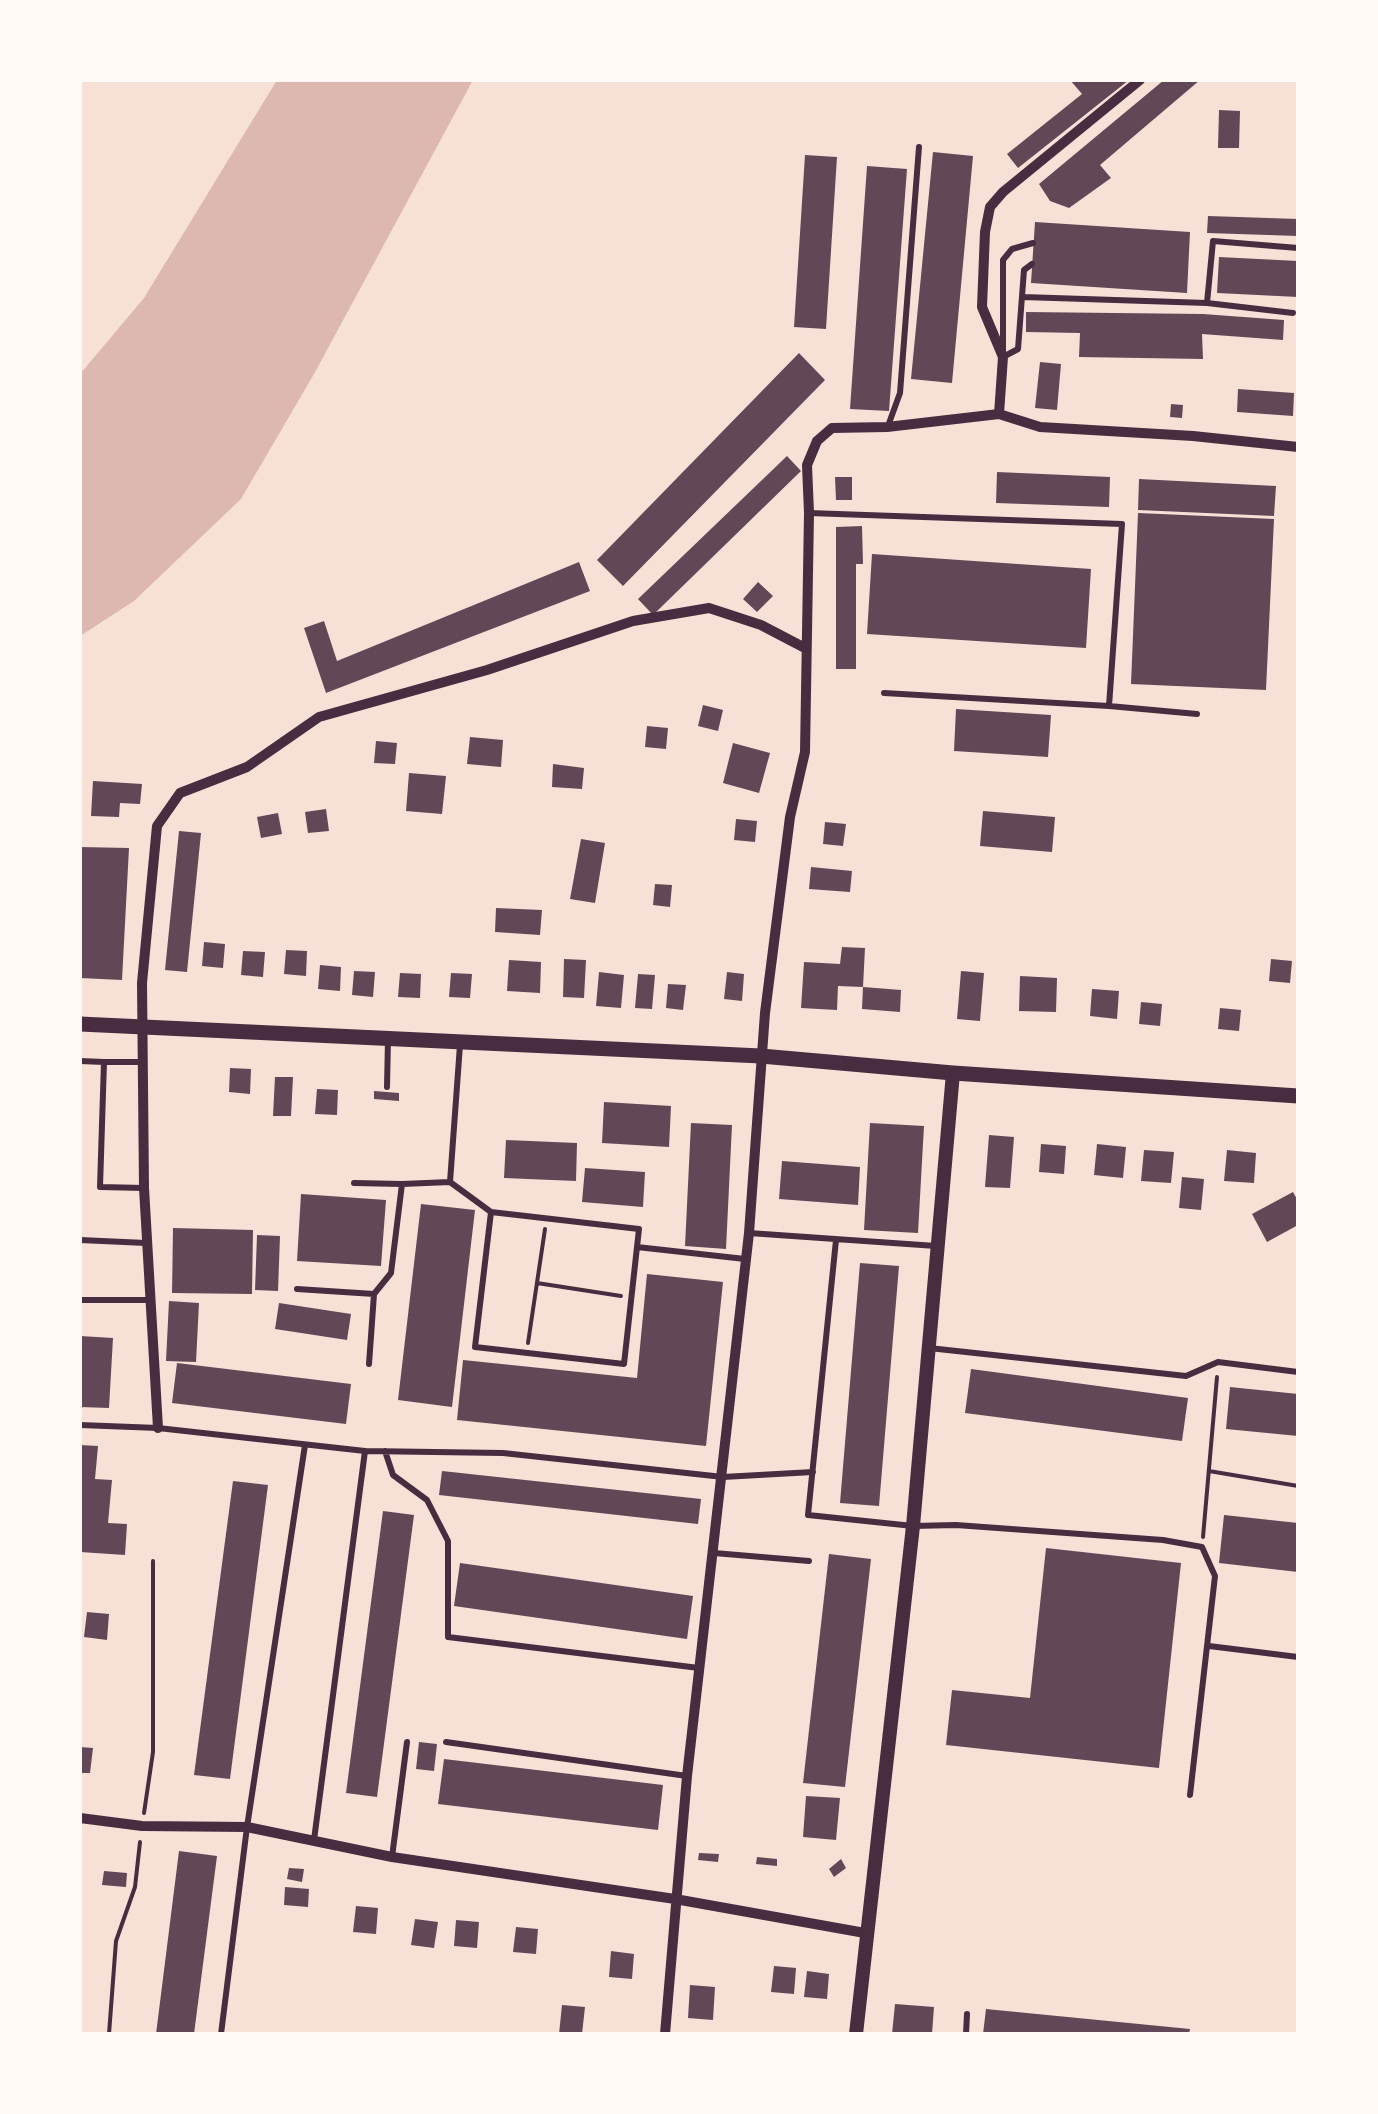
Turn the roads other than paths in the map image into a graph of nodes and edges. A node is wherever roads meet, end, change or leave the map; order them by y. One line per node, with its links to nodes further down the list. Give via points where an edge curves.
1 (1140, 80): 9 (street, via 990,207 982,306)
2 (919, 147): 11 (lane, via 900,393)
3 (1032, 243): 9 (lane, via 1003,260)
4 (1298, 248): 7 (lane, via 1213,241)
5 (1032, 264): 6 (lane, via 1024,270)
6 (1023, 297): 7 (lane); 9 (lane, via 1018,349)
7 (1207, 303): 8 (lane)
8 (1293, 312)
9 (1003, 357): 10 (street)
10 (999, 414): 11 (street); 12 (street, via 1040,427)
11 (888, 427): 13 (street, via 832,428 817,440 806,465)
12 (1298, 447)
13 (809, 512): 14 (street); 16 (lane, via 1122,524)
14 (806, 648): 19 (street, via 709,608 633,621 319,718 246,767 180,793 157,826); 22 (street, via 805,752 790,817)
15 (884, 693): 16 (lane)
16 (1108, 706): 17 (lane)
17 (1197, 714)
18 (80, 1024): 19 (main road)
19 (143, 1026): 20 (main road); 25 (street)
20 (388, 1040): 21 (main road); 27 (lane)
21 (460, 1044): 22 (main road); 29 (lane)
22 (761, 1056): 26 (main road); 34 (street)
23 (80, 1061): 24 (lane)
24 (104, 1062): 25 (lane); 32 (lane, via 100,1187)
25 (142, 1062): 32 (street)
26 (953, 1074): 28 (main road); 38 (street)
27 (387, 1087)
28 (1298, 1096)
29 (450, 1182): 31 (lane); 33 (lane)
30 (354, 1183): 31 (lane)
31 (402, 1184): 42 (lane, via 391,1272)
32 (144, 1188): 37 (street)
33 (490, 1212): 39 (lane, via 639,1229); 39 (lane, via 475,1347 624,1364)
34 (749, 1233): 36 (lane); 40 (street)
35 (80, 1240): 37 (lane)
36 (836, 1240): 38 (lane); 53 (lane)
37 (148, 1243): 44 (street)
38 (937, 1246): 45 (street)
39 (637, 1247): 40 (lane)
40 (744, 1259): 54 (street)
41 (297, 1288): 42 (lane)
42 (374, 1294): 46 (lane)
43 (80, 1300): 44 (lane)
44 (152, 1300): 49 (street)
45 (928, 1348): 47 (lane, via 1186,1376 1218,1362); 55 (street)
46 (368, 1364)
47 (1298, 1372)
48 (80, 1426): 49 (lane)
49 (158, 1428): 50 (lane)
50 (305, 1445): 51 (lane); 66 (lane)
51 (366, 1451): 52 (lane); 67 (lane)
52 (386, 1451): 54 (lane, via 504,1453); 60 (lane, via 393,1475 427,1500 448,1540 448,1637)
53 (812, 1472): 54 (lane); 55 (lane, via 808,1515)
54 (722, 1476): 56 (street)
55 (913, 1526): 58 (lane, via 1202,1547 1215,1576); 70 (street)
56 (714, 1552): 57 (lane); 60 (street)
57 (809, 1560)
58 (1208, 1646): 59 (lane); 64 (lane)
59 (1298, 1657)
60 (699, 1668): 63 (street)
61 (406, 1742): 68 (lane)
62 (446, 1742): 63 (lane)
63 (687, 1776): 69 (street)
64 (1190, 1795)
65 (80, 1818): 66 (street)
66 (247, 1827): 67 (street); 72 (lane)
67 (314, 1840): 68 (street)
68 (392, 1857): 69 (street)
69 (674, 1900): 70 (street); 73 (street)
70 (866, 1933): 74 (street)
71 (967, 2014): 75 (lane)
72 (221, 2034)
73 (665, 2034)
74 (856, 2034)
75 (966, 2034)

